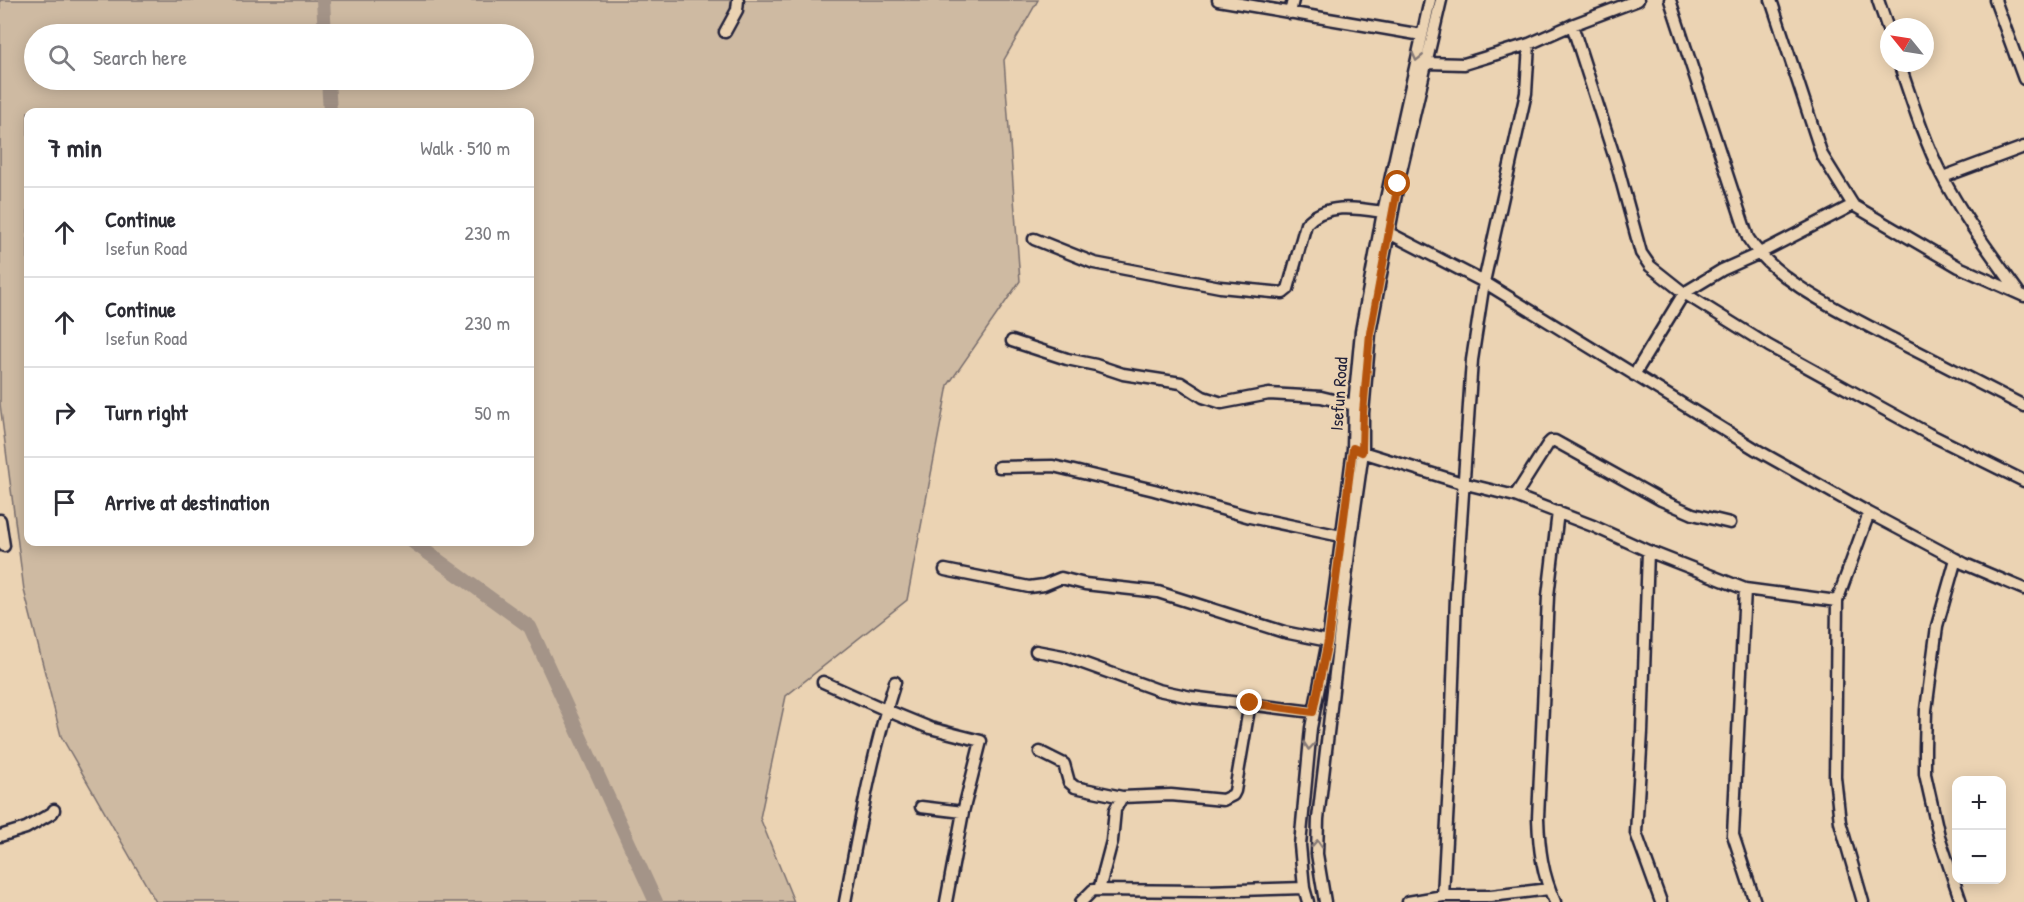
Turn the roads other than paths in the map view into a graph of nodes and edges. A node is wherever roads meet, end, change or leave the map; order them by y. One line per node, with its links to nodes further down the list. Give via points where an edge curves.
1 (738, 0): 14 (street)
2 (1218, 0): 11 (street)
3 (1293, 0): 11 (street)
4 (1430, 0): 15 (street, Isefun Road)
5 (1441, 0): 17 (street, Isefun Road)
6 (1638, 0): 13 (street)
7 (1670, 0): 26 (street, via 1748,238)
8 (1772, 0): 22 (street, via 1822,155)
9 (1878, 0): 12 (street)
10 (1995, 0): 19 (street)
11 (1290, 13): 15 (street)
12 (1884, 18)
13 (1572, 25): 16 (street); 28 (street, via 1641,253 1650,266)
14 (725, 32)
15 (1422, 35): 23 (street, Isefun Road, one-way to 23)
16 (1529, 44): 17 (street, via 1464,64); 27 (street, via 1526,93)
17 (1426, 63): 24 (street, Isefun Road)
18 (1902, 72): 21 (street, via 1919,124)
19 (2024, 79)
20 (2024, 147): 21 (street)
21 (1943, 177): 29 (street)
22 (1853, 205): 26 (street); 29 (street, via 1959,267)
23 (1383, 212): 25 (street, via 1346,207 1311,218 1288,289 1283,293 1220,287 1094,262); 32 (street, Isefun Road, via 1361,331)
24 (1389, 233): 27 (street); 34 (street, Isefun Road, via 1370,333)
25 (1034, 239)
26 (1758, 254): 28 (street); 33 (street, via 1802,288 1846,314)
27 (1484, 282): 31 (street); 37 (street, via 1472,360)
28 (1684, 293): 31 (street); 36 (street, via 1769,346)
29 (2021, 295)
30 (1012, 340): 32 (street, via 1123,374 1181,383 1222,403 1269,394 1321,397)
31 (1634, 375): 40 (street)
32 (1354, 405): 34 (street, Isefun Road)
33 (2024, 406)
34 (1358, 450): 37 (street); 43 (street, Isefun Road); 74 (street, Isefun Road, one-way to 34, via 1317,854 1318,819)
35 (999, 467): 43 (street, via 1053,466 1250,517)
36 (2024, 481)
37 (1462, 483): 38 (street); 68 (street)
38 (1515, 496): 39 (street); 42 (street, via 1548,444 1555,441 1661,501)
39 (1558, 512): 45 (street); 65 (street, via 1548,596 1538,818 1539,851)
40 (1869, 513): 46 (street); 50 (street)
41 (0, 520): 44 (street)
42 (1730, 523)
43 (1341, 536): 51 (street, Isefun Road)
44 (4, 546)
45 (1648, 551): 48 (street); 77 (street, via 1636,833)
46 (1956, 559): 49 (street); 80 (street, via 1937,626 1926,710 1925,774)
47 (945, 570): 51 (street, via 1029,587 1061,578 1158,592 1284,632)
48 (1745, 589): 50 (street); 78 (street, via 1733,835)
49 (2024, 589)
50 (1837, 602): 79 (street, via 1835,777 1840,822)
51 (1328, 641): 57 (street, Isefun Road)
52 (1036, 651): 55 (street, via 1063,656 1158,690)
53 (823, 682): 56 (street)
54 (895, 682): 56 (street)
55 (1250, 703): 57 (street); 59 (street, via 1233,795 1223,800 1171,795)
56 (886, 710): 62 (street, via 930,728 981,741); 70 (street)
57 (1313, 712): 64 (street, Isefun Road, one-way to 64, via 1300,845)
58 (1040, 752): 59 (street, via 1064,764 1069,782 1075,787)
59 (1122, 797): 66 (street, via 1115,810 1112,841)
60 (921, 807): 62 (street)
61 (54, 810): 63 (street, via 26,828)
62 (963, 812): 71 (street)
63 (0, 836)
64 (1304, 888): 67 (street); 73 (street, Isefun Road)
65 (1549, 889): 69 (street); 76 (street)
66 (1099, 890): 67 (street); 72 (street, via 1093,890)
67 (1140, 896)
68 (1443, 896): 69 (street); 75 (street)
69 (1477, 898)
70 (845, 902)
71 (946, 902)
72 (1081, 902)
73 (1308, 902)
74 (1324, 902)
75 (1408, 902)
76 (1555, 902)
77 (1661, 902)
78 (1755, 902)
79 (1863, 902)
80 (1961, 902)

